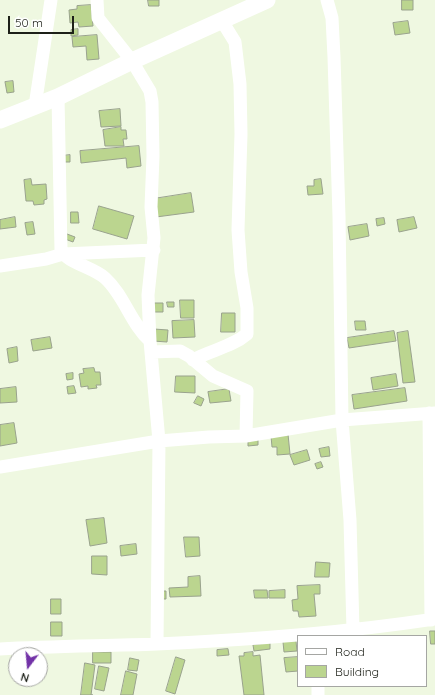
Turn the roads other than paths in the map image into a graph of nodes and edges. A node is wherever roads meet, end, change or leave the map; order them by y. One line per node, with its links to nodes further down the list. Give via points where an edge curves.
1 (51, 0): 8 (street)
2 (97, 0): 6 (street, via 98,18)
3 (267, 0): 5 (main road)
4 (327, 0): 16 (street, via 332,18 340,216)
5 (222, 21): 6 (main road); 14 (street, via 235,42 240,84 238,230 247,308 247,334 239,341)
6 (132, 61): 7 (main road); 10 (street, via 150,90 152,102 151,207)
7 (58, 97): 8 (main road); 11 (street, via 60,243)
8 (35, 106): 9 (main road)
9 (0, 120)
10 (154, 250): 11 (street); 13 (street, via 148,295)
11 (63, 254): 12 (street); 13 (street, via 105,278)
12 (0, 266)
13 (151, 347): 14 (street, via 180,351); 18 (street)
14 (193, 360): 17 (street, via 213,376 247,391)
15 (432, 413): 16 (street); 20 (street)
16 (342, 420): 17 (street); 22 (street, via 350,520)
17 (246, 436): 18 (street)
18 (159, 441): 19 (street); 25 (street)
19 (0, 467)
20 (433, 526): 21 (street)
21 (433, 620): 22 (street)
22 (353, 630): 23 (street)
23 (312, 635)
24 (297, 636): 25 (street)
25 (157, 644): 26 (street)
26 (0, 649)

